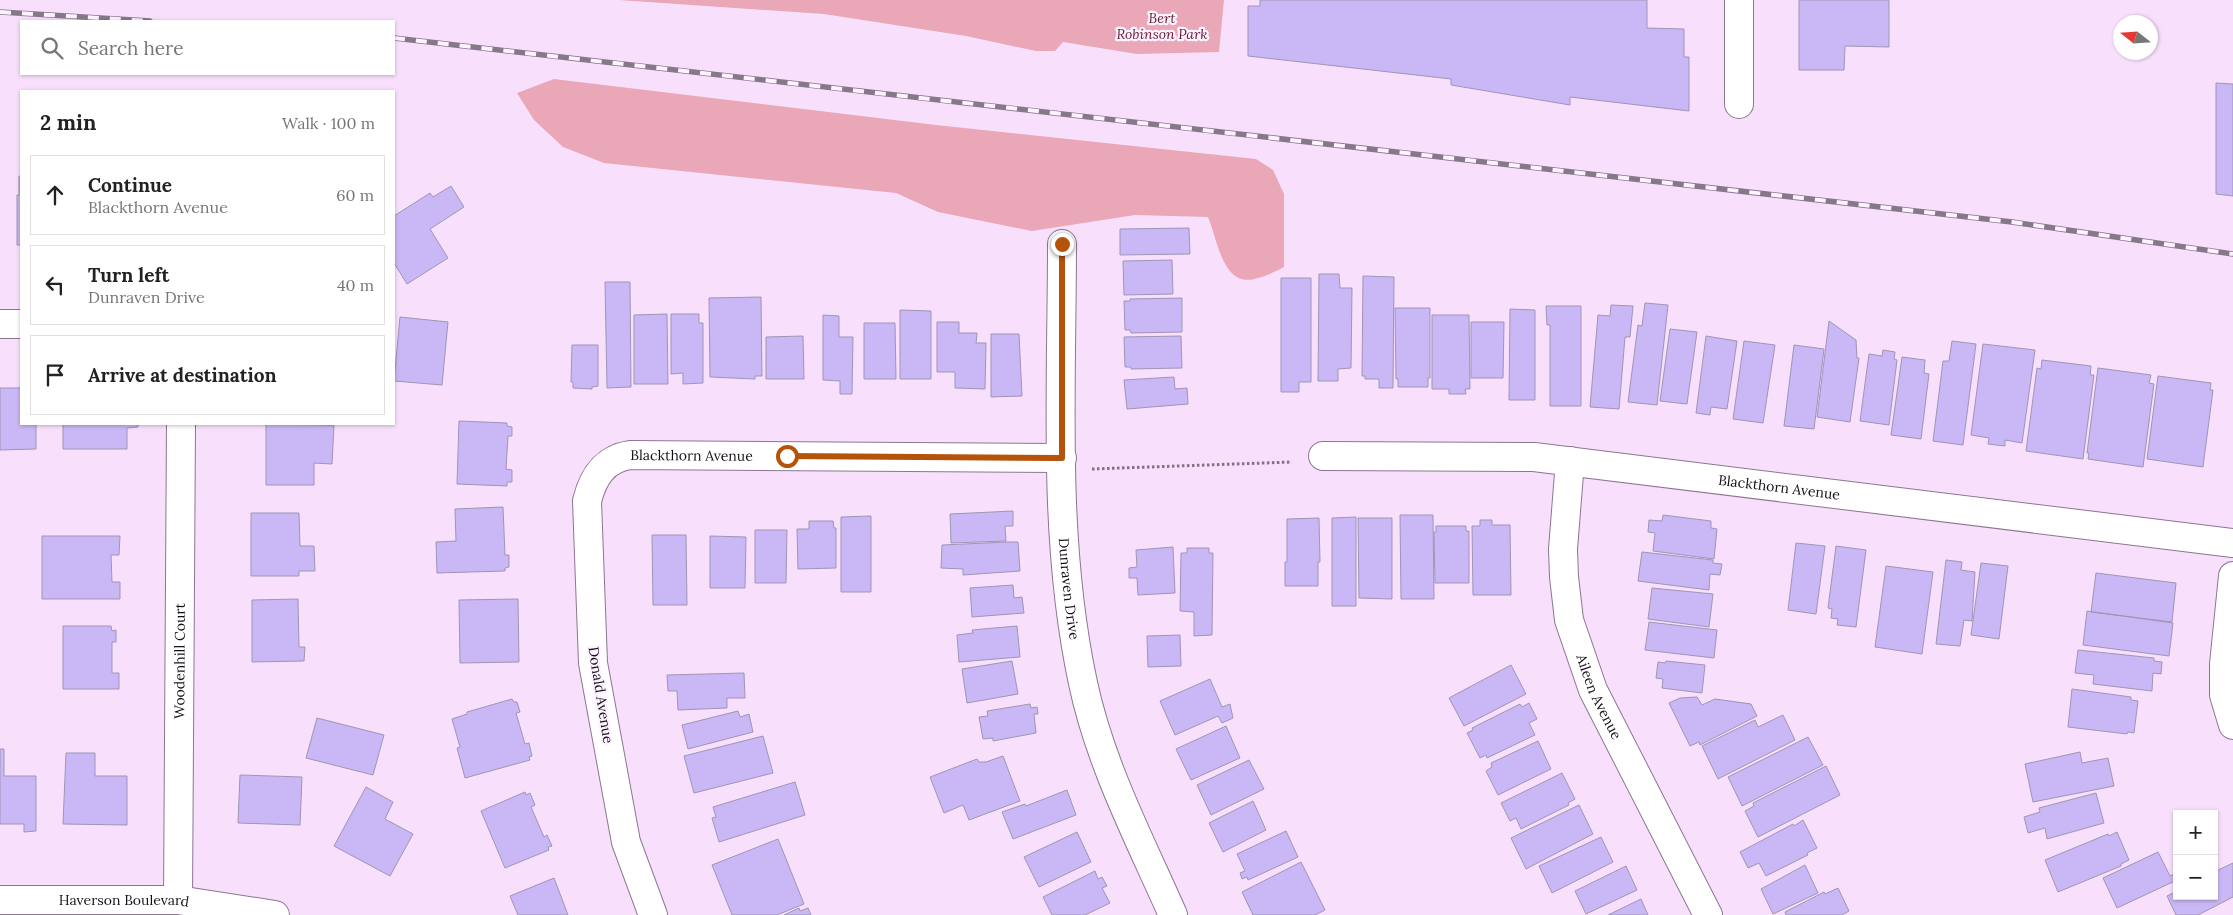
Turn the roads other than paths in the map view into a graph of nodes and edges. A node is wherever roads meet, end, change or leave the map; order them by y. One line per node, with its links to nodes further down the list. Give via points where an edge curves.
1 (1739, 0): 2 (street)
2 (1739, 104)
3 (1062, 244): 8 (street, Dunraven Drive)
4 (0, 324): 5 (street)
5 (20, 324)
6 (181, 425): 14 (street, Woodenhill Court)
7 (1323, 456): 9 (street, Blackthorn Avenue, via 1495,456)
8 (1062, 458): 10 (street, Blackthorn Avenue, via 630,455 608,463); 18 (street, Dunraven Drive, via 1061,514 1066,582 1083,685 1114,781)
9 (1570, 461): 11 (street, Blackthorn Avenue); 19 (street, Aileen Avenue, via 1564,522 1564,577 1570,620 1578,647 1593,690)
10 (598, 472): 17 (street, Donald Avenue, via 587,501 593,663 626,842)
11 (2233, 543)
12 (2233, 576): 13 (street, via 2224,695)
13 (2233, 725)
14 (178, 900): 15 (street, Haverson Boulevard); 16 (street, Haverson Boulevard)
15 (13, 905)
16 (275, 915)
17 (653, 915)
18 (1173, 915)
19 (1708, 915)

